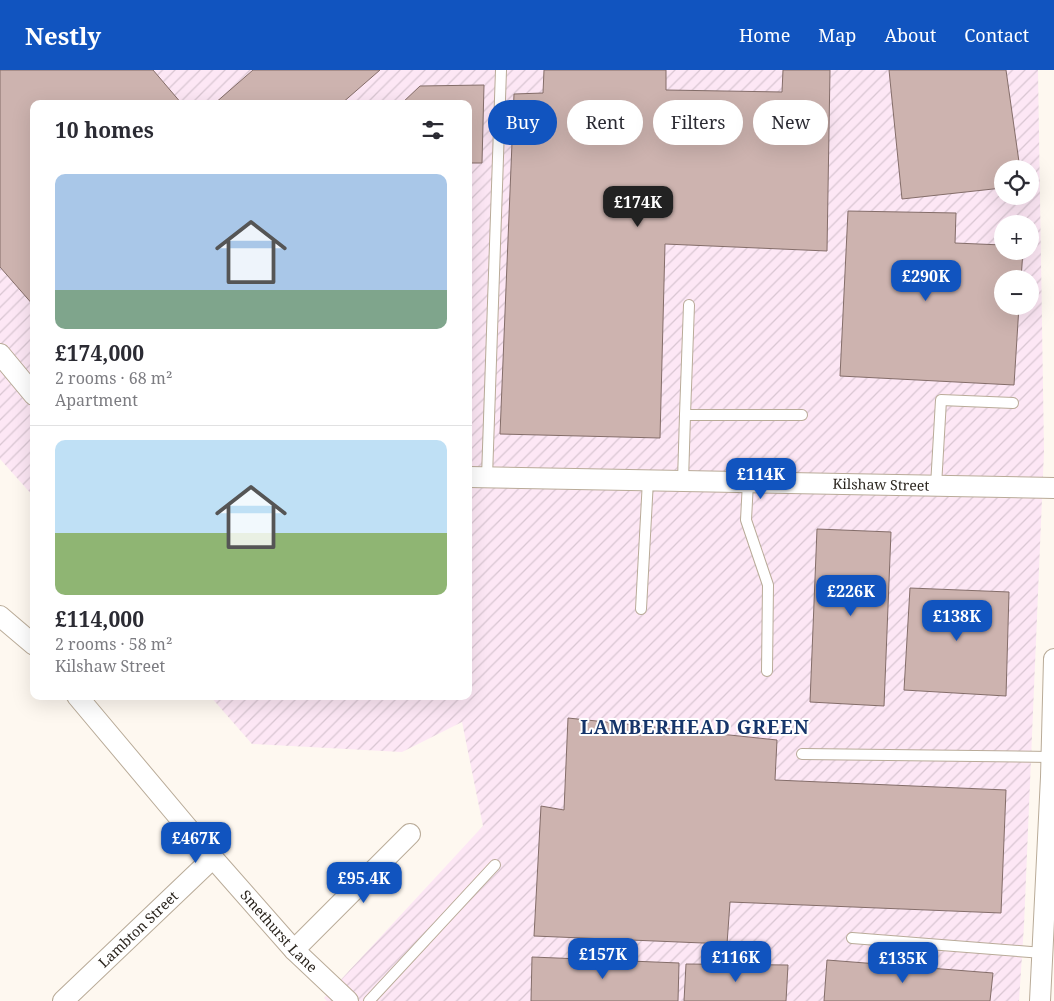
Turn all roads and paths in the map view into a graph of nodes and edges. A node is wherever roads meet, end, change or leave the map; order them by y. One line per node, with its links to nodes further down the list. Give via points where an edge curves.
1 (501, 70): 8 (lane)
2 (689, 305): 7 (lane)
3 (0, 354): 4 (street)
4 (30, 389)
5 (1013, 403): 12 (lane, via 941,400)
6 (802, 415): 7 (lane)
7 (685, 416): 10 (lane)
8 (478, 477): 9 (street, Kilshaw Street)
9 (648, 480): 10 (street, Kilshaw Street); 14 (lane)
10 (683, 481): 11 (street, Kilshaw Street)
11 (748, 482): 12 (street, Kilshaw Street); 18 (lane, via 746,520 768,585)
12 (936, 486): 13 (street, Kilshaw Street)
13 (1054, 488)
14 (641, 609)
15 (0, 616): 16 (street)
16 (30, 642)
17 (1054, 658): 21 (street)
18 (767, 671)
19 (80, 700): 23 (street, Smethurst Lane)
20 (802, 754): 21 (lane)
21 (1052, 757): 27 (street)
22 (410, 834): 26 (street)
23 (213, 858): 26 (street, Smethurst Lane); 28 (street, Lambton Street)
24 (495, 865): 30 (lane)
25 (852, 938): 27 (lane)
26 (294, 950): 29 (street, Smethurst Lane)
27 (1043, 953): 31 (street)
28 (63, 1001)
29 (348, 1001)
30 (369, 1001)
31 (1040, 1001)

